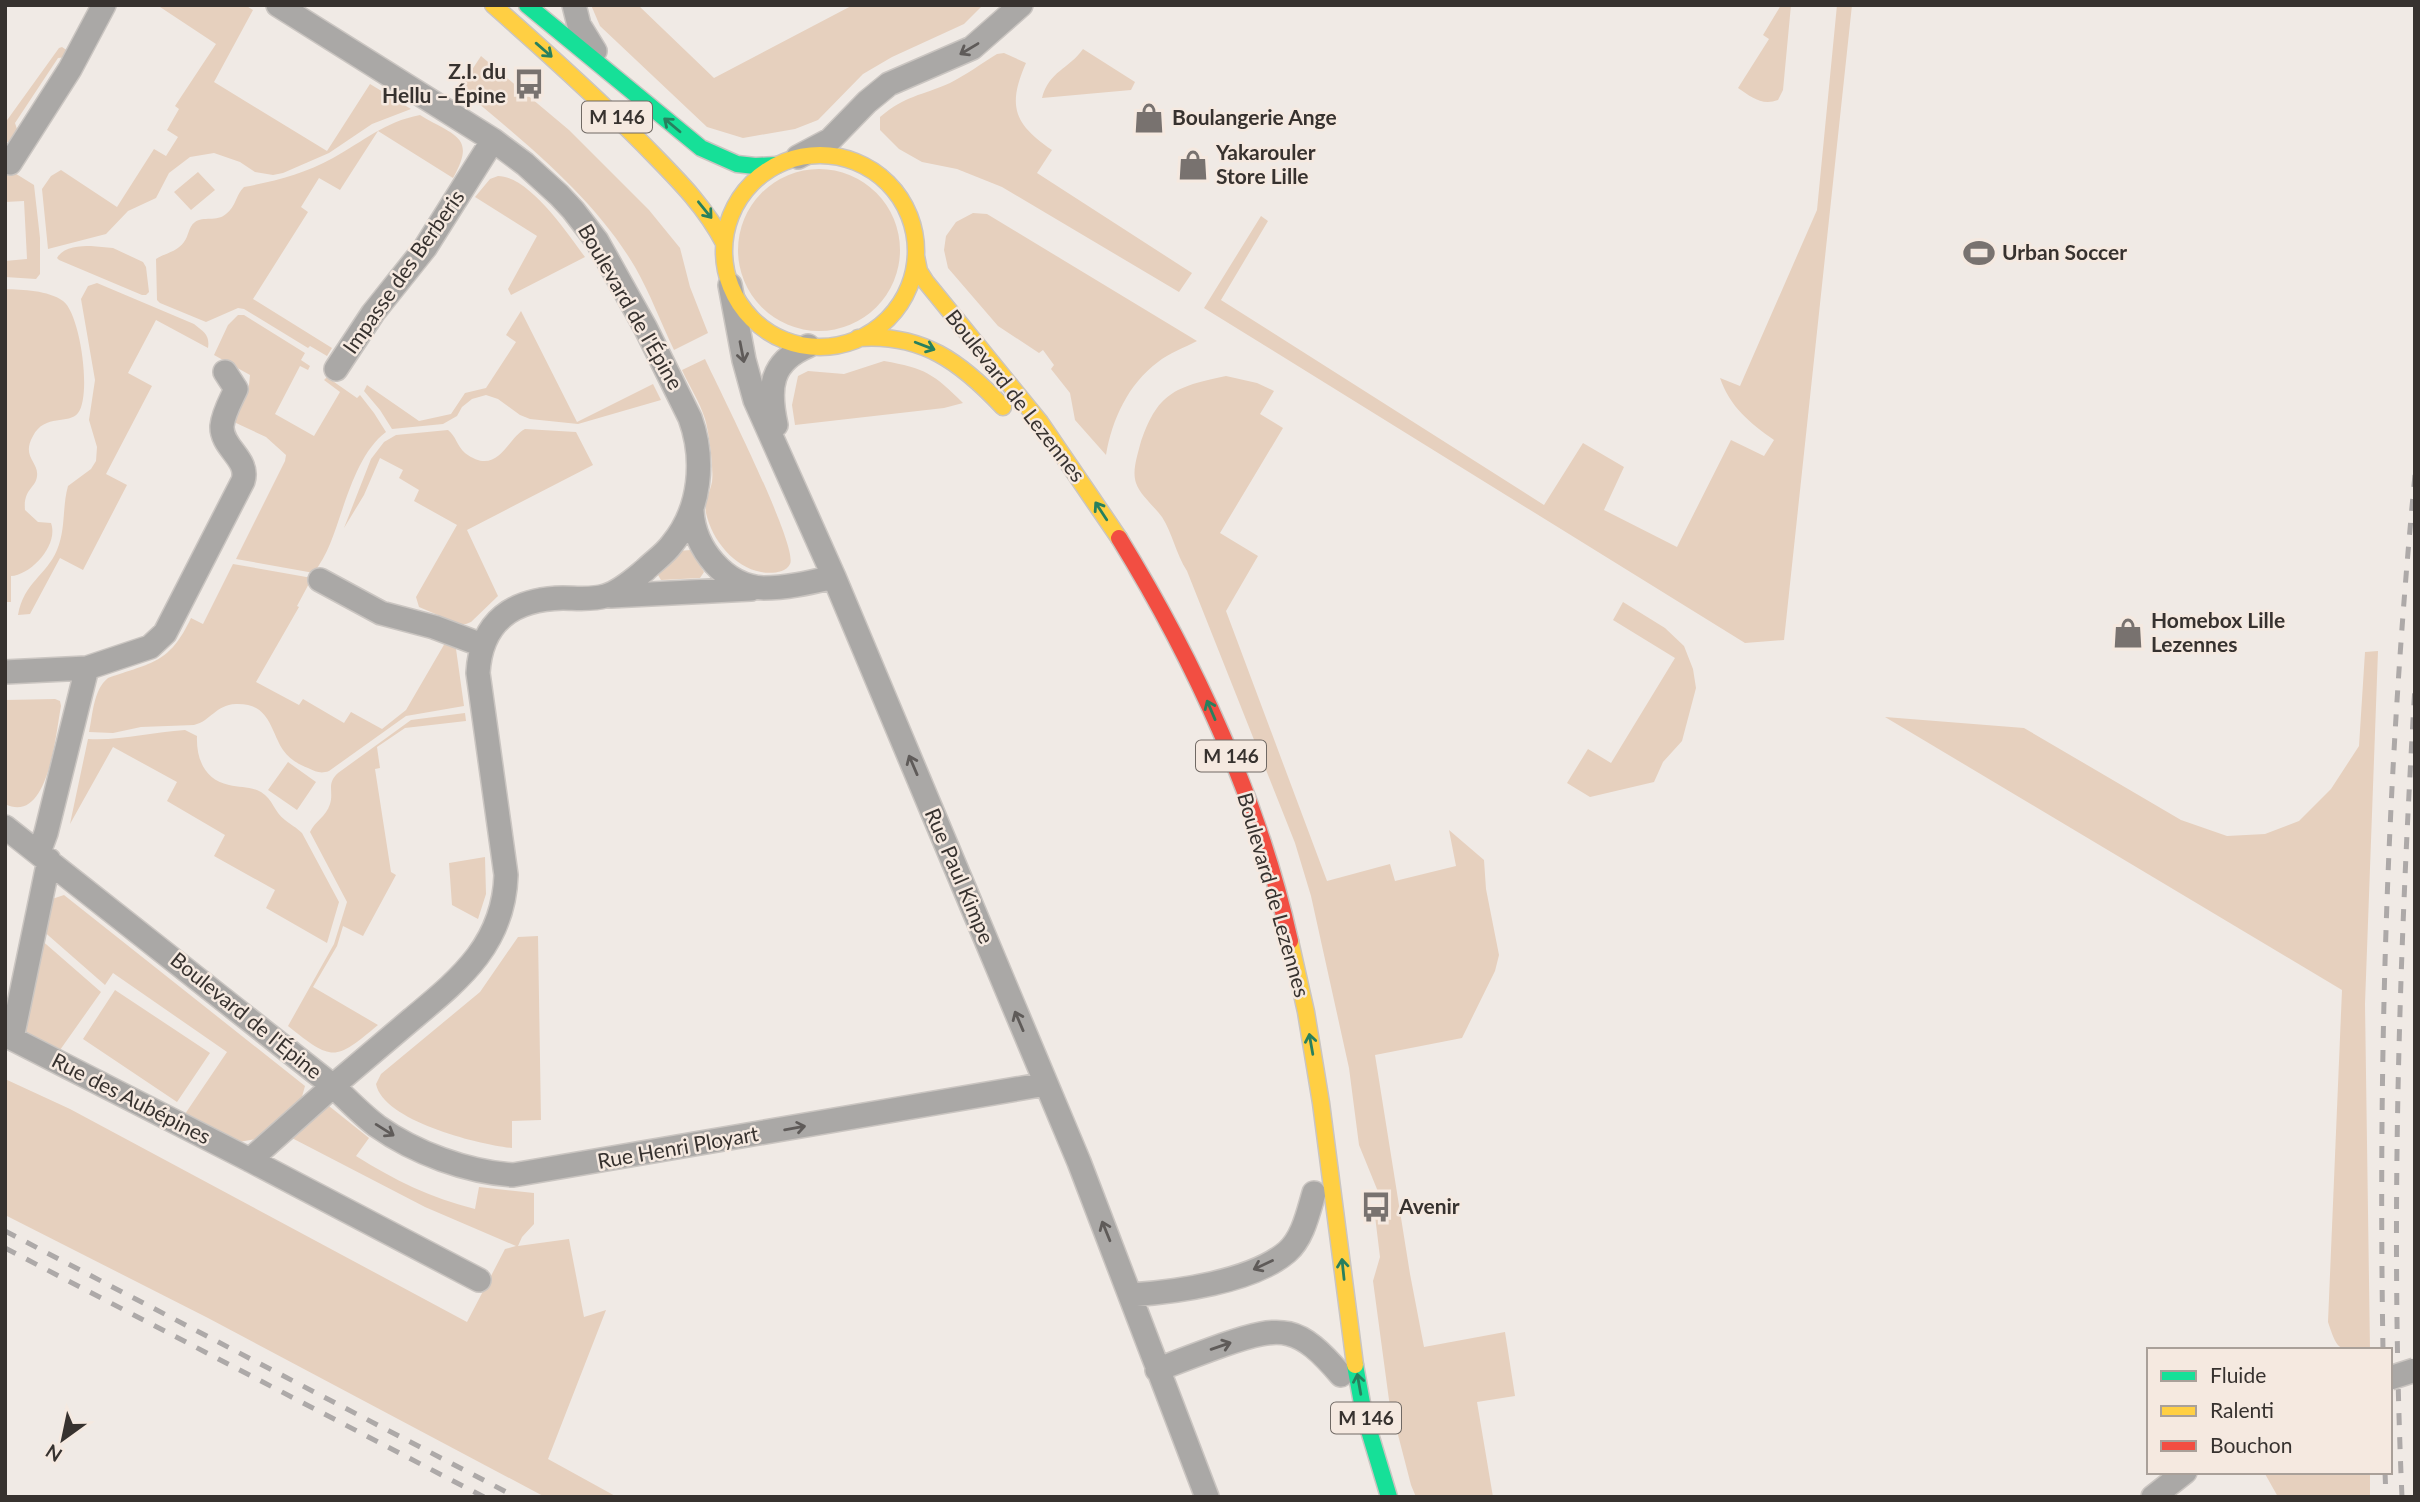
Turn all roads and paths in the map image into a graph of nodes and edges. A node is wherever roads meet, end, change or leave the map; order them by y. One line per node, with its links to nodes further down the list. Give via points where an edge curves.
1 (104, 5): 10 (street, via 70,69)
2 (278, 5): 8 (street, Boulevard de l'Épine)
3 (492, 5): 11 (main road, M 146, one-way to 11, via 663,164 709,214)
4 (527, 5): 7 (main road, M 146)
5 (574, 5): 7 (street, via 579,25)
6 (1021, 5): 9 (street, one-way to 9, via 972,48 889,84 830,140)
7 (611, 74): 9 (main road, M 146, one-way to 7, via 750,167 721,160)
8 (493, 140): 16 (street, Impasse des Berberis, via 425,248); 21 (street, Boulevard de l'Épine, via 541,177 573,210 597,241 651,339 695,430 699,462)
9 (787, 161): 11 (main road, via 758,177 743,193 732,212); 12 (main road, via 820,155 842,157 882,177 908,213)
10 (10, 163)
11 (724, 243): 13 (main road)
12 (916, 256): 14 (main road, via 899,305 885,321); 50 (main road, Boulevard de Lezennes / M 146, one-way to 12, via 1364,1411 1353,1350 1305,1009 1275,888 1236,768 1181,647 1127,551 1035,415 926,282)
13 (730, 285): 15 (main road, via 760,326); 19 (street, Rue Paul Kimpe, one-way to 19, via 748,378)
14 (858, 338): 15 (main road, via 839,345); 18 (main road, Boulevard de Lezennes, one-way to 18, via 889,336 929,347 971,374)
15 (808, 346): 19 (street, Rue Paul Kimpe, via 784,360 773,382 772,410)
16 (336, 369)
17 (225, 372): 30 (street, via 236,389 222,428 243,465 243,481 165,633 150,647)
18 (1012, 417)
19 (783, 459): 24 (street, Rue Paul Kimpe)
20 (1052, 468): 22 (main road, Boulevard de Lezennes)
21 (692, 511): 26 (street, Boulevard de l'Épine, via 697,539 714,564 737,580); 27 (street, Boulevard de l'Épine, via 661,557 636,579)
22 (1100, 539)
23 (1114, 561): 29 (main road)
24 (834, 578): 26 (street, Boulevard de l'Épine); 35 (street, Rue Paul Kimpe, one-way to 24)
25 (320, 580): 28 (street, via 381,613)
26 (762, 588): 27 (street, Boulevard de l'Épine)
27 (604, 597): 28 (street, Boulevard de l'Épine, via 550,598 521,604 498,621)
28 (482, 645): 36 (street, Boulevard de l'Épine, via 478,673 506,875 498,920 484,950 463,975)
29 (1170, 661)
30 (88, 668): 31 (street); 33 (street, Rue des Aubépines)
31 (5, 672)
32 (5, 827): 33 (street, Boulevard de l'Épine)
33 (44, 856): 34 (street, Rue des Aubépines); 36 (street, Boulevard de l'Épine)
34 (9, 1037): 37 (street, Rue des Aubépines)
35 (1046, 1084): 36 (street, Rue Henri Ployart, one-way to 35, via 376,1125 423,1151 463,1166 513,1175); 41 (street, Rue Paul Kimpe, one-way to 35)
36 (333, 1086): 37 (street)
37 (250, 1160): 40 (street, Rue des Aubépines)
38 (1314, 1187): 39 (main road); 41 (street, one-way to 41, via 1294,1243 1270,1262 1206,1285)
39 (1319, 1234)
40 (479, 1280)
41 (1130, 1295): 43 (street, Rue Paul Kimpe)
42 (1335, 1348): 45 (main road, M 146)
43 (1157, 1370): 45 (street, one-way to 45, via 1271,1331 1301,1339 1322,1353); 48 (street, Rue Paul Kimpe)
44 (2415, 1370): 46 (street, bridge)
45 (1341, 1375): 49 (main road, M 146)
46 (2392, 1377)
47 (2182, 1474): 51 (street)
48 (1207, 1497)
49 (1375, 1497)
50 (1389, 1497)
51 (2153, 1497)

